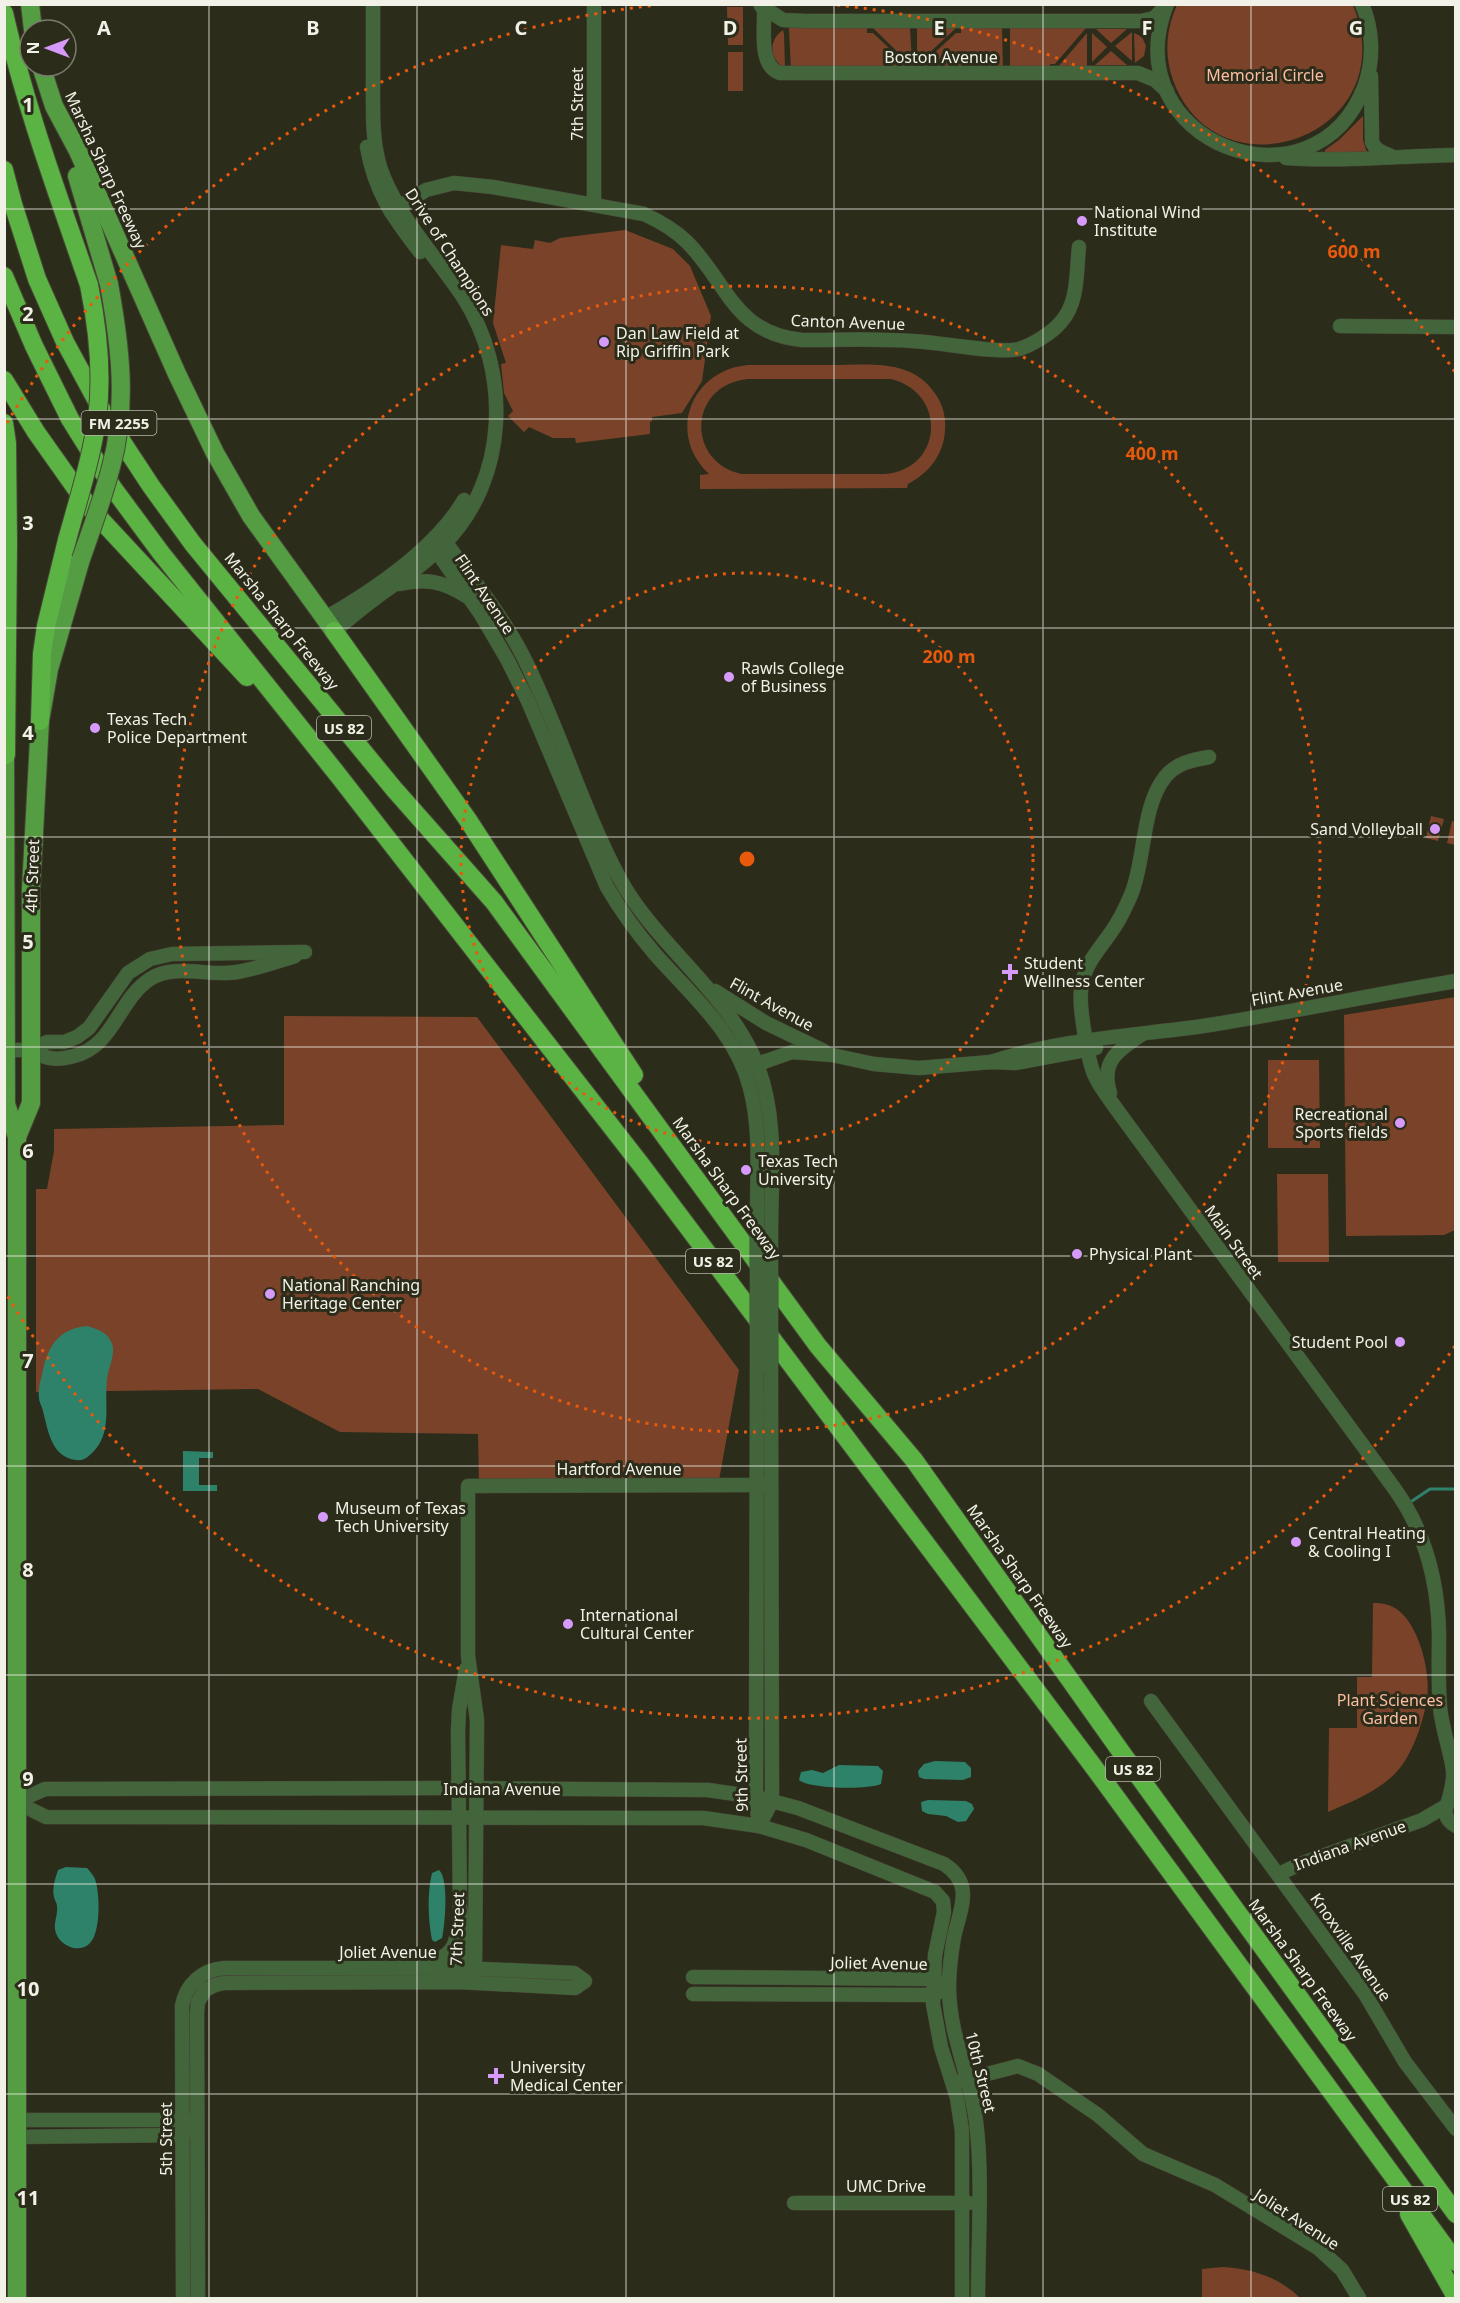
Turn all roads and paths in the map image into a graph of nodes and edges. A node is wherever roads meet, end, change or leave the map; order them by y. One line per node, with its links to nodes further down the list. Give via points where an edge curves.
1 (365, 4): 17 (street, Drive of Champions, via 366,144 378,191)
2 (373, 4): 17 (street, Drive of Champions, via 375,145)
3 (594, 4): 16 (street, 7th Street)
4 (1362, 4): 8 (street, via 1370,29)
5 (1167, 5): 6 (street, Boston Avenue, via 1154,18 1141,21 805,21 783,20); 10 (street, via 1158,47)
6 (761, 7): 10 (street, Boston Avenue, via 766,58 772,70 780,74 1138,73 1155,80)
7 (4, 13): 28 (highway, bridge, via 35,131 89,285 100,366 90,459 46,626)
8 (1371, 61): 12 (street, via 1358,100 1331,132 1304,148); 14 (street, via 1372,142)
9 (45, 78): 11 (main road, Marsha Sharp Freeway)
10 (1167, 92): 12 (street, via 1181,115 1204,136 1232,150)
11 (54, 106): 27 (main road, Marsha Sharp Freeway, via 215,453 251,516); 28 (main road, FM 2255, bridge, via 109,284 118,330 122,385 112,465 49,669)
12 (1263, 155): 14 (street)
13 (1455, 155): 14 (street)
14 (1391, 156)
15 (4, 170): 44 (highway, Marsha Sharp Freeway / US 82, via 37,279 65,342 105,416 151,486 193,544 364,752 494,902)
16 (594, 204): 17 (street, Canton Avenue, via 454,183 435,187); 18 (street, Canton Avenue, via 644,214 666,226 686,241 746,317 770,333 789,339 910,340 1022,348 1056,327 1066,316 1077,282)
17 (395, 209): 24 (street, Drive of Champions, via 476,319 495,377 497,417 487,470 470,509)
18 (1078, 247)
19 (4, 276): 32 (highway, US 82, via 70,419 113,488)
20 (1340, 326): 21 (street)
21 (1455, 327)
22 (4, 380): 32 (highway, via 89,507)
23 (4, 423): 30 (highway, via 8,542)
24 (439, 545): 25 (street, Drive of Champions); 26 (street, Flint Avenue); 27 (street, Drive of Champions, via 388,576); 34 (street, Flint Avenue, via 501,619 522,654 622,881 640,909)
25 (394, 585): 26 (street, via 435,581); 27 (street, Drive of Champions)
26 (470, 599): 41 (street, Flint Avenue, via 499,643 528,701 611,894 655,954)
27 (329, 625): 44 (highway, via 468,820 669,1130 739,1225)
28 (40, 721): 39 (main road, 4th Street / FM 2255, via 31,889)
29 (4, 736): 30 (main road, 4th Street / FM 2255)
30 (6, 756): 33 (main road, 4th Street / FM 2255)
31 (1209, 757): 37 (street, Main Street, via 1174,768 1157,788 1130,896 1082,980 1081,1005)
32 (338, 775): 81 (highway, US 82, via 656,1185 1093,1766)
33 (5, 855): 38 (main road, 4th Street / FM 2255)
34 (699, 979): 40 (street, Flint Avenue, via 766,1023); 41 (street, Flint Avenue, via 735,1024)
35 (1455, 981): 36 (street, Flint Avenue)
36 (1143, 1034): 37 (street, Flint Avenue, via 1122,1042); 42 (street, via 1124,1046 1110,1064 1106,1078)
37 (1088, 1045): 40 (street, Flint Avenue, via 1016,1064 991,1062 919,1068 874,1064); 42 (street, Main Street, via 1094,1076)
38 (5, 1050): 39 (street); 43 (main road, 4th Street / FM 2255, via 6,1104)
39 (30, 1050): 39 (street, via 47,1059 73,1057 92,1050 136,992 158,975 237,972 305,952 172,954 150,959 128,973 84,1033); 43 (main road, 4th Street / FM 2255, via 31,1103)
40 (832, 1054): 41 (street, Flint Avenue, via 792,1052)
41 (751, 1067): 45 (street, 9th Street, bridge, via 757,1121 757,1370); 45 (street, 9th Street, bridge, via 766,1094 771,1134 771,1389)
42 (1115, 1107): 49 (street, Main Street, via 1394,1488 1417,1528 1435,1587 1442,1725)
43 (17, 1137): 55 (main road, 4th Street / FM 2255)
44 (747, 1250): 85 (highway, Marsha Sharp Freeway / US 82, via 818,1346 914,1460)
45 (764, 1485): 46 (street, Hartford Avenue); 52 (street, 9th Street); 53 (street, 9th Street)
46 (468, 1486): 47 (street, 7th Street)
47 (468, 1656): 50 (street, 7th Street, via 459,1710); 51 (street, 7th Street, via 477,1719)
48 (1151, 1701): 61 (street, Knoxville Avenue)
49 (1454, 1773): 54 (street, Main Street)
50 (458, 1788): 51 (street, Indiana Avenue); 55 (street, Indiana Avenue, via 45,1790); 56 (street, 7th Street)
51 (478, 1788): 52 (street, Indiana Avenue, via 680,1789); 57 (street, 7th Street)
52 (756, 1797): 53 (street, Indiana Avenue); 59 (street, 9th Street)
53 (772, 1801): 59 (street, 9th Street); 62 (street, Indiana Avenue, via 938,1861 952,1871)
54 (1450, 1801): 58 (street, Indiana Avenue); 60 (street, via 1446,1815)
55 (10, 1802): 56 (street, Indiana Avenue, via 46,1817); 79 (main road, 4th Street / FM 2255)
56 (459, 1817): 57 (street, Indiana Avenue); 64 (street, 7th Street)
57 (477, 1817): 59 (street, Indiana Avenue, via 695,1818); 66 (street, 7th Street)
58 (1422, 1820): 60 (street, Indiana Avenue); 61 (street, Indiana Avenue)
59 (759, 1826): 63 (street, Indiana Avenue, via 806,1840 927,1888)
60 (1455, 1826)
61 (1279, 1874): 78 (street, Knoxville Avenue, via 1365,1994 1405,2062)
62 (963, 1891): 71 (street, 10th Street)
63 (943, 1901): 68 (street, 10th Street, via 945,1912)
64 (460, 1907): 65 (street, via 456,1942 451,1951 436,1961 420,1961); 66 (street, 7th Street)
65 (406, 1968): 66 (street, Joliet Avenue); 70 (street, Joliet Avenue, via 219,1969 207,1971)
66 (468, 1968): 69 (street, 7th Street); 69 (street, Joliet Avenue, via 574,1974 580,1984)
67 (693, 1977): 68 (street, Joliet Avenue)
68 (933, 1979): 71 (street, Joliet Avenue); 73 (street, 10th Street)
69 (466, 1983): 70 (street, Joliet Avenue)
70 (199, 1986): 76 (street, 5th Street, via 187,1990 182,2006); 77 (street, 5th Street)
71 (949, 1988): 73 (street, Joliet Avenue); 74 (street, 10th Street, via 952,2025)
72 (693, 1994): 73 (street, Joliet Avenue)
73 (933, 1995): 75 (street, 10th Street, via 939,2036)
74 (967, 2079): 75 (street, Joliet Avenue); 84 (street, 10th Street, via 977,2131); 93 (street, Joliet Avenue, via 1018,2066 1038,2074 1098,2115 1143,2154 1215,2185 1318,2248 1342,2270)
75 (953, 2083): 83 (street, 10th Street, via 962,2132)
76 (182, 2120): 77 (street); 79 (street); 80 (street, 5th Street)
77 (197, 2121): 80 (street); 90 (street, 5th Street)
78 (1455, 2128)
79 (17, 2129): 80 (street); 88 (main road, 4th Street / FM 2255)
80 (182, 2135): 89 (street, 5th Street)
81 (1365, 2136): 86 (highway, US 82); 87 (highway)
82 (794, 2203): 83 (street, UMC Drive)
83 (962, 2203): 84 (street, UMC Drive); 91 (street, 10th Street)
84 (978, 2203): 92 (street, 10th Street)
85 (1455, 2212)
86 (1455, 2262)
87 (1455, 2297)
88 (17, 2298)
89 (183, 2298)
90 (198, 2298)
91 (962, 2298)
92 (978, 2298)
93 (1359, 2298)

